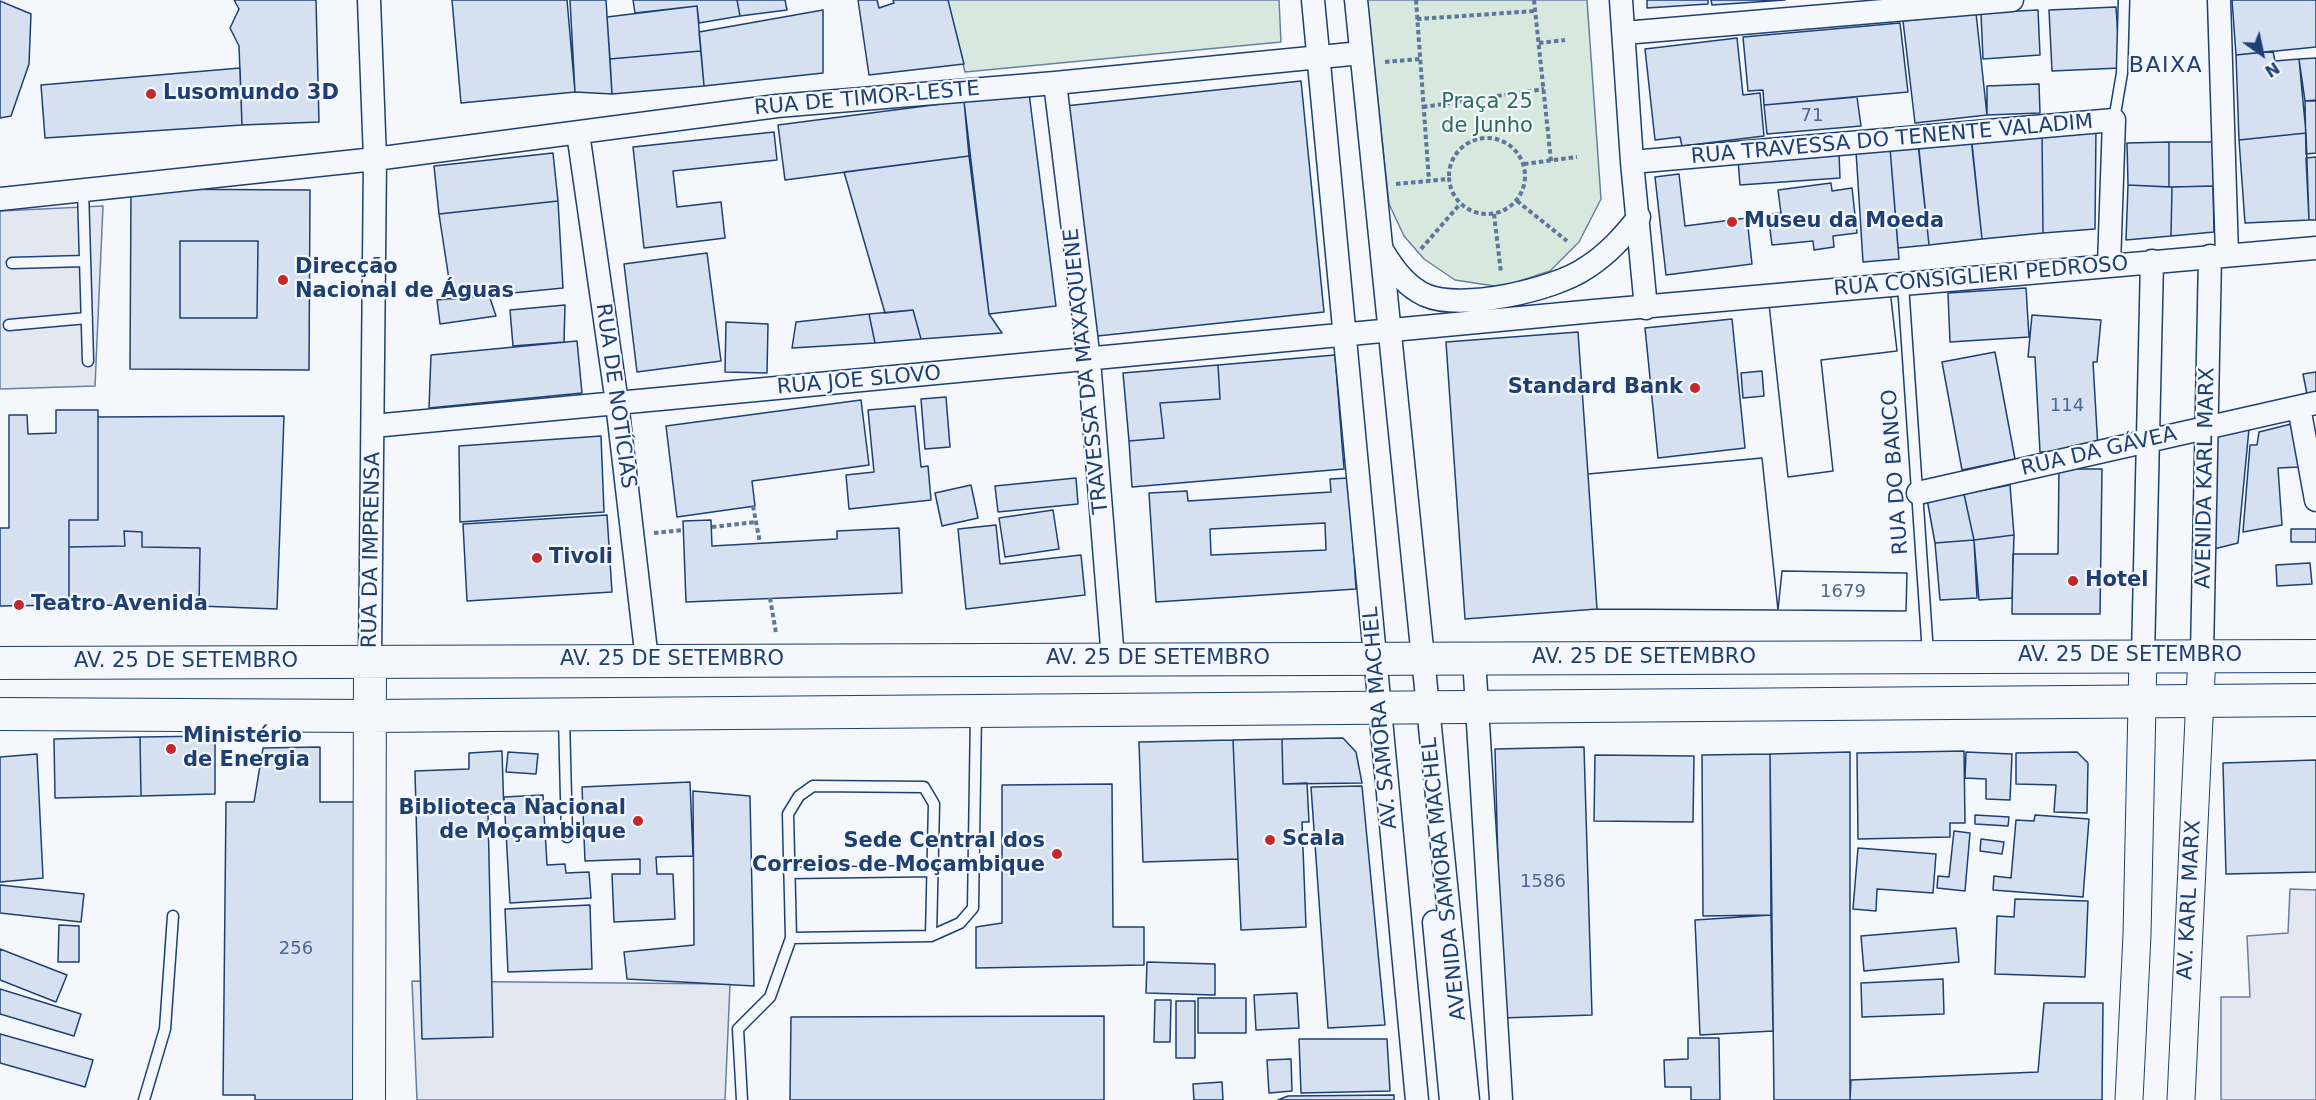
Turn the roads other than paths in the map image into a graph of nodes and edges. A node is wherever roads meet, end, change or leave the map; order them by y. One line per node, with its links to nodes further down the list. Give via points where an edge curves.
1 (369, 0): 15 (street, RUA DA IMPRENSA)
2 (1313, 0): 10 (street, AV. SAMORA MACHEL)
3 (1356, 0): 11 (street)
4 (1621, 0): 9 (street)
5 (2012, 0): 8 (street)
6 (2124, 0): 13 (lane, via 2122,73)
7 (2219, 0): 22 (street, AVENIDA KARL MARX)
8 (1818, 8): 9 (street)
9 (1624, 33): 16 (street)
10 (1319, 57): 11 (street, RUA DE TIMOR-LESTE); 12 (street, RUA DE TIMOR-LESTE); 32 (street, AV. SAMORA MACHEL)
11 (1370, 58): 21 (street)
12 (1055, 83): 14 (street, RUA DE TIMOR-LESTE, via 777,106); 33 (street, TRAVESSA DA MAXAQUENE)
13 (2114, 120): 16 (street, RUA TRAVESSA DO TENENTE VALADIM); 26 (street, RUA TRAVESSA DO TENENTE VALADIM)
14 (578, 134): 15 (street, RUA DE TIMOR-LESTE); 35 (street, RUA DE NOTÍCIAS)
15 (375, 159): 17 (street, RUA DE TIMOR-LESTE); 37 (street, RUA DA IMPRENSA)
16 (1632, 162): 19 (street)
17 (83, 190): 18 (street, RUA DE TIMOR-LESTE); 23 (lane)
18 (0, 199)
19 (1639, 216): 21 (street, via 1615,246 1584,270 1497,299 1455,300 1426,295 1398,276); 28 (street)
20 (2316, 248): 22 (street, RUA CONSIGLIERI PEDROSO)
21 (1381, 249): 31 (street)
22 (2218, 255): 24 (street, RUA CONSIGLIERI PEDROSO); 38 (street, AVENIDA KARL MARX)
23 (85, 261): 25 (lane); 29 (lane)
24 (2152, 261): 26 (street, RUA CONSIGLIERI PEDROSO); 39 (street)
25 (12, 263)
26 (2109, 265): 27 (street, RUA CONSIGLIERI PEDROSO)
27 (1903, 284): 28 (street, RUA CONSIGLIERI PEDROSO); 40 (lane, RUA DO BANCO)
28 (1646, 308): 31 (street)
29 (87, 318): 30 (lane); 34 (lane)
30 (9, 325)
31 (1390, 332): 32 (street); 47 (street)
32 (1345, 336): 33 (street, RUA JOE SLOVO); 46 (street, AV. SAMORA MACHEL)
33 (1089, 360): 35 (street, RUA JOE SLOVO); 49 (street, TRAVESSA DA MAXAQUENE)
34 (88, 362)
35 (617, 404): 37 (street, RUA JOE SLOVO); 51 (street, RUA DE NOTÍCIAS)
36 (2308, 405): 38 (street, RUA DA GÁVEA); 41 (street)
37 (373, 426): 50 (street, RUA DA IMPRENSA)
38 (2208, 428): 39 (street, RUA DA GÁVEA); 42 (street, AVENIDA KARL MARX)
39 (2146, 441): 40 (street, RUA DA GÁVEA); 45 (street)
40 (1917, 493): 44 (lane, RUA DO BANCO)
41 (2316, 500)
42 (2202, 655): 43 (main road, AV. 25 DE SETEMBRO); 45 (main road, AV. 25 DE SETEMBRO); 53 (street, AVENIDA KARL MARX)
43 (2316, 656)
44 (1929, 657): 45 (main road, AV. 25 DE SETEMBRO); 48 (main road, AV. 25 DE SETEMBRO)
45 (2143, 657): 55 (street)
46 (1376, 658): 47 (main road, AV. 25 DE SETEMBRO); 49 (main road, AV. 25 DE SETEMBRO); 56 (street, AV. SAMORA MACHEL)
47 (1416, 658): 48 (main road, AV. 25 DE SETEMBRO); 57 (street, AVENIDA SAMORA MACHEL)
48 (1474, 658): 58 (street)
49 (1113, 659): 51 (main road, AV. 25 DE SETEMBRO)
50 (370, 660): 51 (main road, AV. 25 DE SETEMBRO); 52 (main road, AV. 25 DE SETEMBRO); 62 (main road, RUA DA IMPRENSA)
51 (647, 660)
52 (0, 663)
53 (2201, 700): 54 (main road, AV. 25 DE SETEMBRO); 55 (main road, AV. 25 DE SETEMBRO); 77 (street, AV. KARL MARX)
54 (2316, 700)
55 (2141, 703): 58 (main road); 76 (street, via 2137,935)
56 (1381, 708): 57 (main road); 59 (main road); 72 (street, AV. SAMORA MACHEL)
57 (1421, 708): 58 (main road); 73 (street, AV. SAMORA MACHEL); 74 (street, AVENIDA SAMORA MACHEL)
58 (1477, 708): 75 (street)
59 (976, 710): 61 (main road); 67 (lane, via 973,908 960,923)
60 (0, 714): 62 (main road)
61 (564, 714): 62 (main road); 63 (lane)
62 (369, 716): 70 (main road, RUA DA IMPRENSA)
63 (567, 837)
64 (933, 871): 65 (lane); 65 (lane, via 934,804 924,787 813,786 799,796 788,814); 67 (lane)
65 (789, 873): 68 (lane)
66 (173, 916): 69 (lane, via 165,1029)
67 (931, 936): 68 (lane)
68 (791, 938): 71 (lane, via 770,997 738,1029)
69 (144, 1100)
70 (369, 1100)
71 (742, 1100)
72 (1418, 1100)
73 (1451, 1100)
74 (1468, 1100)
75 (1501, 1100)
76 (2129, 1100)
77 (2181, 1100)

